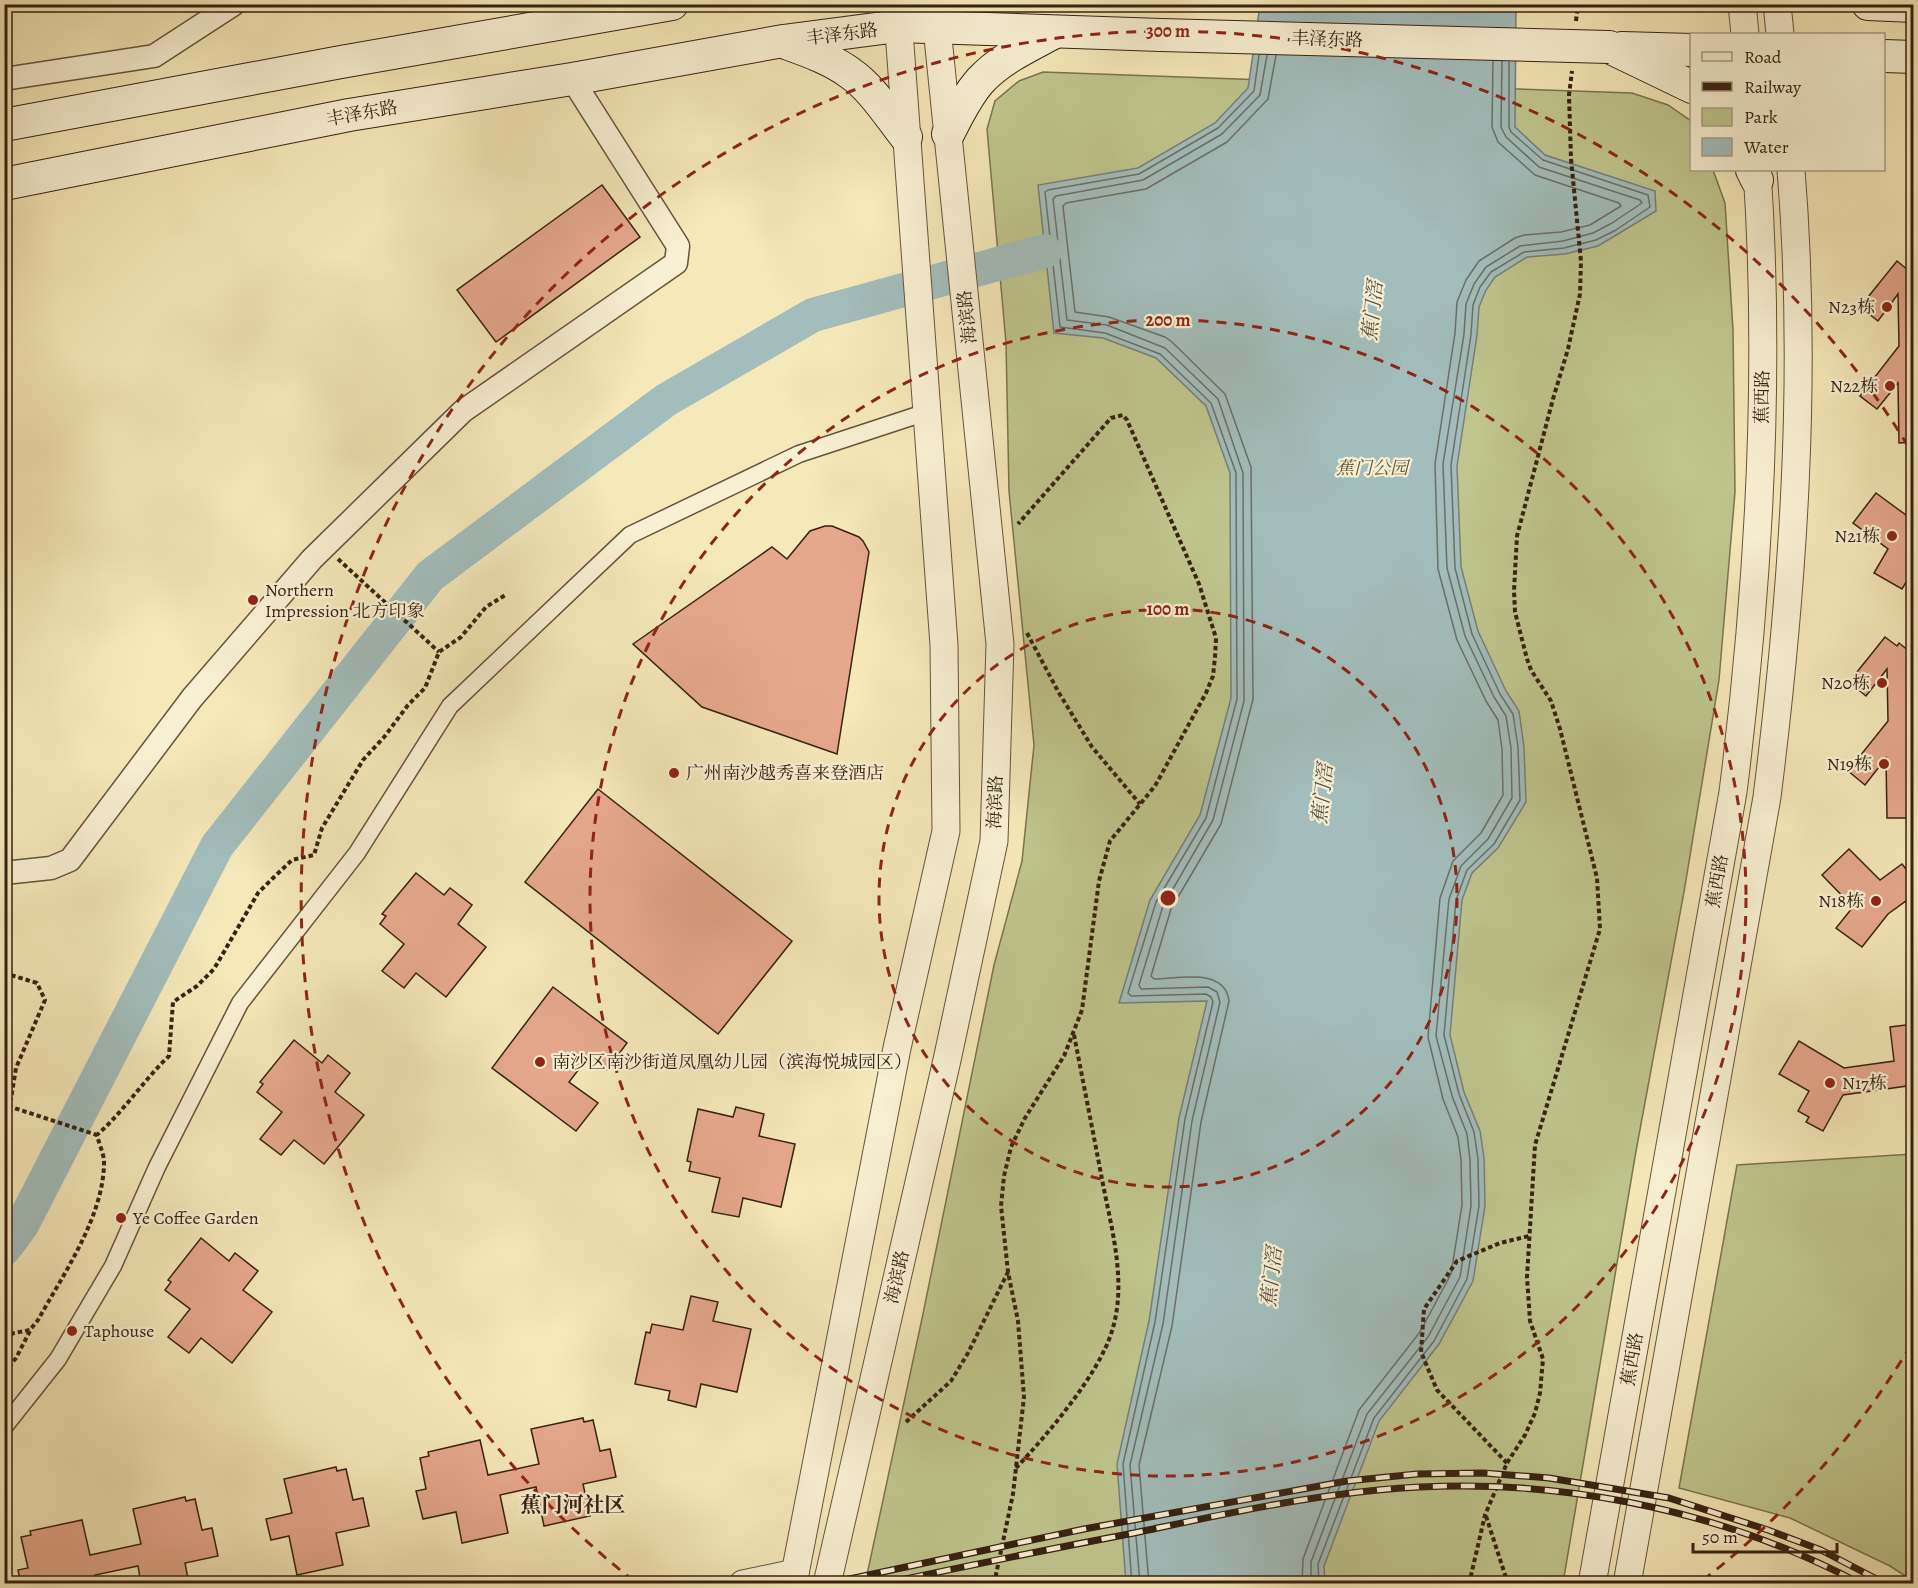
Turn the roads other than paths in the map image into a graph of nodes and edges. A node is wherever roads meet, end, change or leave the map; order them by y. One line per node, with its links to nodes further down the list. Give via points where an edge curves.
1 (234, 4): 15 (street, via 154,56)
2 (672, 4): 18 (main road)
3 (1742, 4): 10 (street)
4 (1777, 4): 11 (street)
5 (1868, 4): 6 (main road)
6 (1914, 6)
7 (897, 15): 8 (main road, 丰泽东路); 12 (main road, 丰泽东路); 20 (street)
8 (937, 16): 9 (main road, 丰泽东路); 19 (street, 海滨路)
9 (1055, 32): 13 (main road, 丰泽东路, bridge); 19 (main road, via 1009,57 981,80)
10 (1745, 33)
11 (1780, 33)
12 (783, 41): 16 (main road, 丰泽东路); 20 (main road, via 818,54 851,74)
13 (1609, 47): 14 (main road, 丰泽东路); 17 (main road)
14 (1690, 50)
15 (4, 78)
16 (572, 79): 23 (main road, 丰泽东路, via 349,115); 25 (street, via 678,246 676,263 463,411 324,546 192,698 70,861 51,868)
17 (1690, 86)
18 (4, 125)
19 (948, 134): 29 (street, 海滨路, via 1000,644 994,841)
20 (906, 137): 24 (street)
21 (1791, 171): 31 (street, 蕉西路, via 1796,266 1796,444 1778,709 1767,797)
22 (1755, 173): 30 (street, 蕉西路, via 1762,311 1762,443 1743,705 1732,792)
23 (4, 184)
24 (927, 412): 26 (street, via 799,454 630,535 450,706 357,854 240,1003 157,1167 113,1266 58,1359); 27 (street, via 944,645 946,831 897,1048)
25 (4, 873)
26 (4, 1426)
27 (794, 1578): 28 (street)
28 (742, 1584)
29 (827, 1584)
30 (1592, 1584)
31 (1627, 1584)

